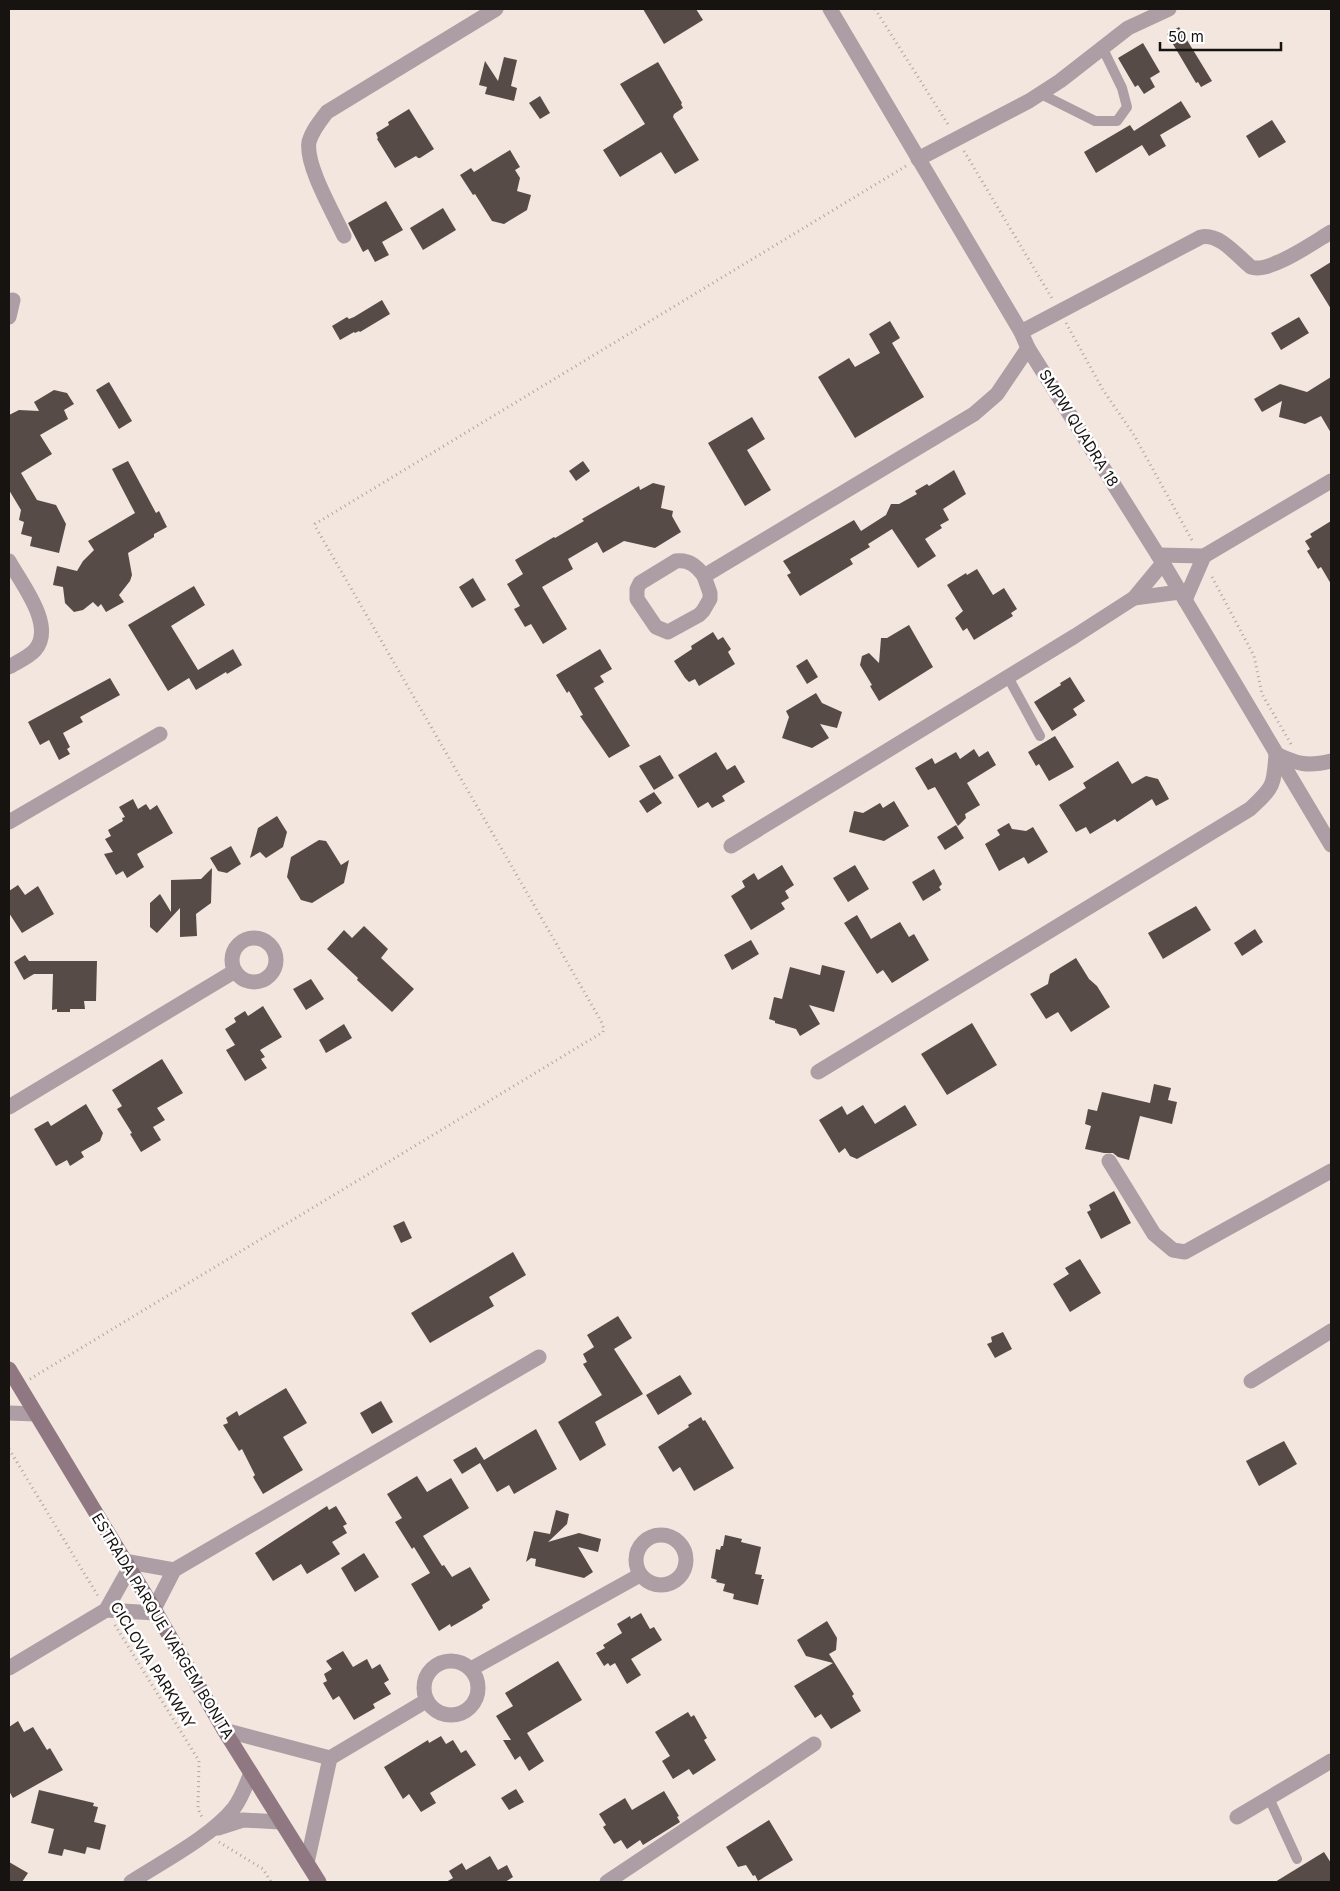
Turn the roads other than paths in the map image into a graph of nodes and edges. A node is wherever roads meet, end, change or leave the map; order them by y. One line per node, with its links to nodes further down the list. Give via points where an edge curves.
1 (496, 9): 8 (street, via 327,112 317,125 309,142 309,160)
2 (830, 9): 6 (street, SMPW QUADRA 18)
3 (1169, 9): 4 (street, via 1128,28)
4 (1103, 49): 5 (street); 5 (lane, via 1122,88 1127,107 1116,121 1095,121)
5 (1041, 94): 6 (street)
6 (918, 159): 11 (street, SMPW QUADRA 18)
7 (1331, 232): 11 (street, via 1272,266 1258,270 1251,268 1216,238 1207,236)
8 (344, 236)
9 (13, 300): 10 (street)
10 (9, 317)
11 (1021, 332): 12 (street, SMPW QUADRA 18)
12 (1028, 348): 15 (street, SMPW QUADRA 18); 17 (street, via 1008,381 974,414)
13 (1331, 481): 14 (street)
14 (1202, 557): 15 (street); 18 (street)
15 (1160, 559): 18 (street, SMPW QUADRA 18); 19 (street)
16 (9, 561): 20 (street, via 38,611 42,629 34,652)
17 (704, 576): 17 (street, via 710,593 706,606 699,615 673,631 664,632 656,627 637,599 640,584 676,561 689,562)
18 (1182, 596): 19 (street); 24 (street, SMPW QUADRA 18)
19 (1134, 598): 21 (street)
20 (9, 667)
21 (1008, 677): 23 (lane); 28 (street)
22 (160, 734): 26 (street)
23 (1040, 736)
24 (1276, 754): 25 (street, via 1313,766); 27 (street, SMPW QUADRA 18); 30 (street, via 1274,779 1268,792 1250,808)
25 (1331, 761)
26 (9, 822)
27 (1331, 845)
28 (731, 846)
29 (235, 971): 31 (street)
30 (818, 1072)
31 (9, 1107)
32 (1109, 1161): 33 (street, via 1154,1234 1173,1250 1185,1252)
33 (1331, 1171)
34 (1331, 1331): 37 (street)
35 (539, 1357): 41 (street)
36 (9, 1369): 39 (main road, ESTRADA PARQUE VARGEM BONITA)
37 (1251, 1381)
38 (9, 1413): 39 (street)
39 (36, 1414): 40 (main road, ESTRADA PARQUE VARGEM BONITA)
40 (126, 1565): 41 (street); 43 (street); 44 (main road, ESTRADA PARQUE VARGEM BONITA)
41 (174, 1570): 44 (street)
42 (640, 1575): 46 (street)
43 (106, 1610): 44 (street); 45 (street)
44 (154, 1611): 48 (main road, ESTRADA PARQUE VARGEM BONITA)
45 (9, 1668)
46 (471, 1669): 47 (street, via 458,1661 442,1662 429,1671 423,1686); 47 (street, via 478,1690 477,1698 467,1711 452,1716 437,1713)
47 (426, 1701): 50 (street)
48 (224, 1730): 50 (street); 52 (main road, ESTRADA PARQUE VARGEM BONITA)
49 (814, 1744): 61 (street)
50 (330, 1758): 58 (street)
51 (1331, 1761): 53 (street)
52 (251, 1773): 55 (main road, ESTRADA PARQUE VARGEM BONITA); 56 (street, via 234,1807)
53 (1269, 1798): 54 (street); 57 (lane)
54 (1237, 1818)
55 (280, 1822): 56 (street, via 243,1820); 58 (main road, ESTRADA PARQUE VARGEM BONITA)
56 (209, 1832): 59 (street)
57 (1297, 1859)
58 (307, 1863): 60 (main road, ESTRADA PARQUE VARGEM BONITA)
59 (131, 1882)
60 (319, 1882)
61 (607, 1882)

